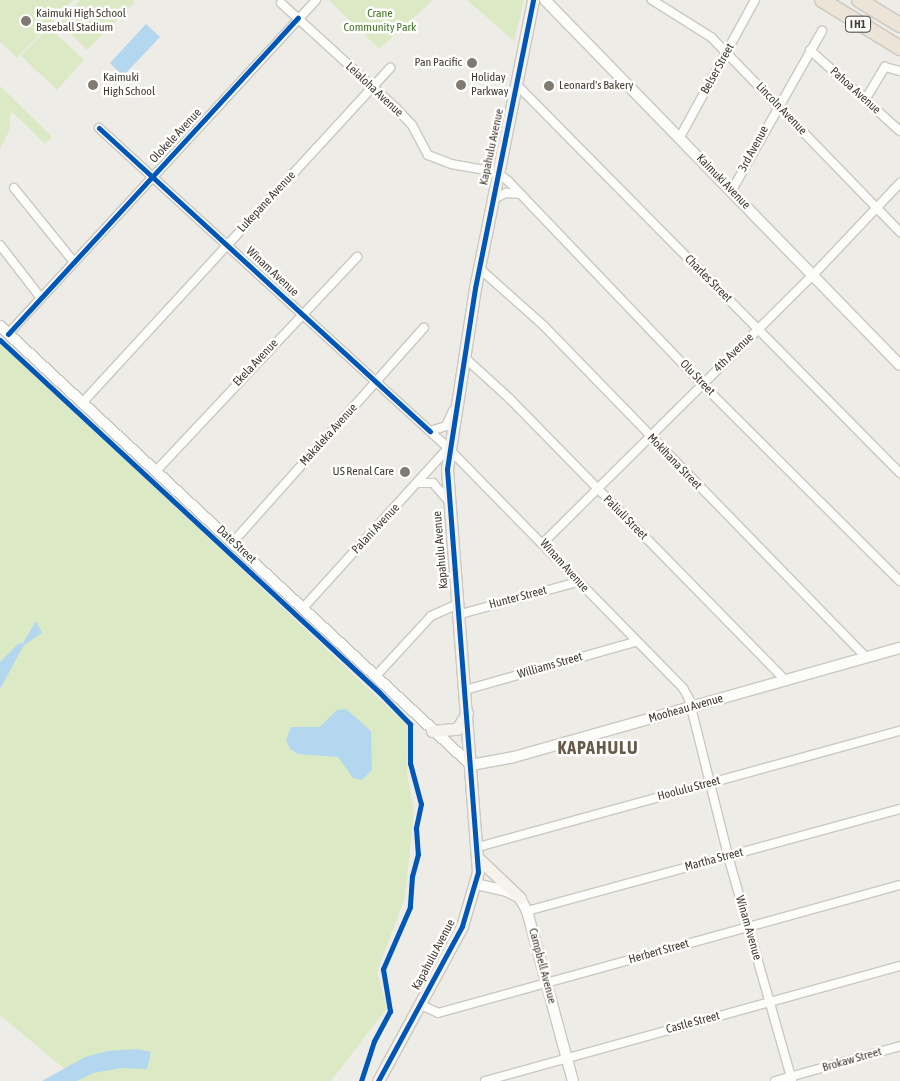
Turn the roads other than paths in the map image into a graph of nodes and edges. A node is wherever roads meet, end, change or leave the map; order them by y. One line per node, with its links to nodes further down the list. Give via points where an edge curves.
1 (316, 0): 11 (street, Olokele Avenue)
2 (533, 0): 19 (main road, Kapahulu Avenue)
3 (544, 0): 25 (street, Kaimuki Avenue)
4 (652, 0): 10 (street, Lincoln Avenue)
5 (673, 0): 10 (street)
6 (756, 0): 16 (street, Belser Street)
7 (822, 0): 14 (highway, I H1)
8 (859, 0): 12 (highway, I H1)
9 (281, 3): 11 (street, Leialoha Avenue)
10 (668, 8): 16 (street, Lincoln Avenue, via 711,37)
11 (298, 18): 20 (street, Leialoha Avenue); 27 (street, Olokele Avenue)
12 (900, 25)
13 (822, 31): 15 (street, 3rd Avenue)
14 (900, 48)
15 (810, 50): 21 (street, Pahoa Avenue); 22 (street, 3rd Avenue)
16 (726, 54): 22 (street, Lincoln Avenue); 25 (street, Belser Street)
17 (390, 68): 20 (street, Lukepane Avenue)
18 (900, 71): 21 (street, via 884,67)
19 (516, 84): 26 (main road, Kapahulu Avenue); 45 (street, Charles Street)
20 (373, 88): 26 (street, Leialoha Avenue, via 412,125 428,155 451,164); 35 (street, Lukepane Avenue)
21 (865, 100): 24 (street, Pahoa Avenue)
22 (777, 105): 30 (street, 3rd Avenue); 33 (street, Lincoln Avenue)
23 (98, 128): 27 (street, Winam Avenue)
24 (900, 131)
25 (680, 138): 30 (street, Kaimuki Avenue)
26 (497, 172): 31 (street, Olu Street); 32 (main road, Kapahulu Avenue)
27 (153, 176): 35 (street, Winam Avenue); 38 (street, Olokele Avenue)
28 (900, 183): 33 (street, 4th Avenue)
29 (14, 188): 38 (street)
30 (732, 190): 40 (street, Kaimuki Avenue)
31 (520, 194): 32 (street, via 506,193); 49 (street, Olu Street)
32 (492, 200): 39 (main road, Kapahulu Avenue)
33 (877, 208): 34 (street, Lincoln Avenue); 40 (street, 4th Avenue)
34 (900, 232)
35 (228, 244): 42 (street, Winam Avenue); 50 (street, Lukepane Avenue)
36 (0, 245): 41 (street)
37 (357, 257): 42 (street, Ekela Avenue)
38 (74, 262): 41 (street, Olokele Avenue)
39 (479, 268): 46 (main road, Kapahulu Avenue); 53 (street, Mokihana Street, via 544,326)
40 (813, 275): 45 (street, 4th Avenue); 47 (street, Kaimuki Avenue)
41 (41, 298): 44 (street, Olokele Avenue)
42 (302, 313): 48 (street, Winam Avenue); 55 (street, Ekela Avenue)
43 (424, 328): 48 (street, Makaleka Avenue)
44 (4, 330): 50 (street, Date Street)
45 (758, 330): 49 (street, 4th Avenue); 56 (street, Charles Street)
46 (464, 357): 51 (main road, Kapahulu Avenue); 58 (street, Paliuli Street)
47 (900, 365)
48 (377, 382): 52 (street, Winam Avenue); 60 (street, Makaleka Avenue)
49 (702, 384): 53 (street, 4th Avenue); 62 (street, Olu Street)
50 (83, 402): 55 (street, Date Street)
51 (456, 405): 52 (street, via 446,426); 54 (main road, Kapahulu Avenue)
52 (430, 431): 54 (street, Winam Avenue)
53 (650, 437): 58 (street, 4th Avenue); 68 (street, Mokihana Street)
54 (448, 448): 57 (street, Palani Avenue); 59 (main road, Kapahulu Avenue); 61 (street, Winam Avenue)
55 (156, 471): 60 (street, Date Street)
56 (900, 473)
57 (419, 483): 59 (street, via 432,483); 64 (street, Palani Avenue)
58 (597, 489): 61 (street, 4th Avenue); 70 (street, Paliuli Street)
59 (447, 499): 65 (main road, Kapahulu Avenue)
60 (233, 542): 64 (street, Date Street)
61 (544, 542): 63 (street, Winam Avenue)
62 (900, 581)
63 (578, 582): 65 (street, Hunter Street); 66 (street, Winam Avenue)
64 (302, 608): 69 (street, Date Street)
65 (457, 610): 69 (street, Hunter Street, via 431,616); 71 (main road, Kapahulu Avenue)
66 (635, 642): 71 (street, Williams Street); 72 (street, Winam Avenue, via 683,688)
67 (900, 648): 68 (street, Mooheau Avenue)
68 (867, 658): 70 (street, Mooheau Avenue)
69 (375, 677): 74 (street, Date Street)
70 (786, 681): 72 (street, Mooheau Avenue)
71 (465, 690): 73 (main road, Kapahulu Avenue)
72 (691, 707): 76 (street, Mooheau Avenue, via 514,757); 77 (street, Winam Avenue)
73 (467, 713): 74 (main road, via 457,730); 76 (main road, Kapahulu Avenue)
74 (432, 731): 76 (street, Date Street)
75 (900, 731): 77 (street, Hoolulu Street)
76 (470, 765): 79 (main road, Kapahulu Avenue)
77 (710, 783): 79 (street, Hoolulu Street); 80 (street, Winam Avenue)
78 (900, 809): 80 (street, Martha Street)
79 (478, 852): 81 (main road, Kapahulu Avenue); 83 (main road)
80 (728, 856): 84 (street, Martha Street); 85 (street, Winam Avenue)
81 (476, 884): 83 (street, via 507,890); 89 (main road, Kapahulu Avenue, via 462,926)
82 (900, 885): 85 (street, Herbert Street)
83 (520, 898): 84 (street, Campbell Avenue)
84 (527, 911): 87 (street, Campbell Avenue)
85 (748, 928): 87 (street, Herbert Street); 88 (street, Winam Avenue)
86 (900, 966): 88 (street, Castle Street)
87 (547, 983): 89 (street, Herbert Street, via 438,1012); 91 (street, Campbell Avenue)
88 (769, 1002): 91 (street, Castle Street); 92 (street, Winam Avenue)
89 (419, 1004): 93 (main road, Kapahulu Avenue)
90 (900, 1046): 92 (street, Brokaw Street)
91 (566, 1057): 94 (street, Castle Street); 95 (street, Campbell Avenue)
92 (791, 1079): 96 (street, Brokaw Street)
93 (378, 1081)
94 (486, 1081)
95 (573, 1081)
96 (775, 1081)

